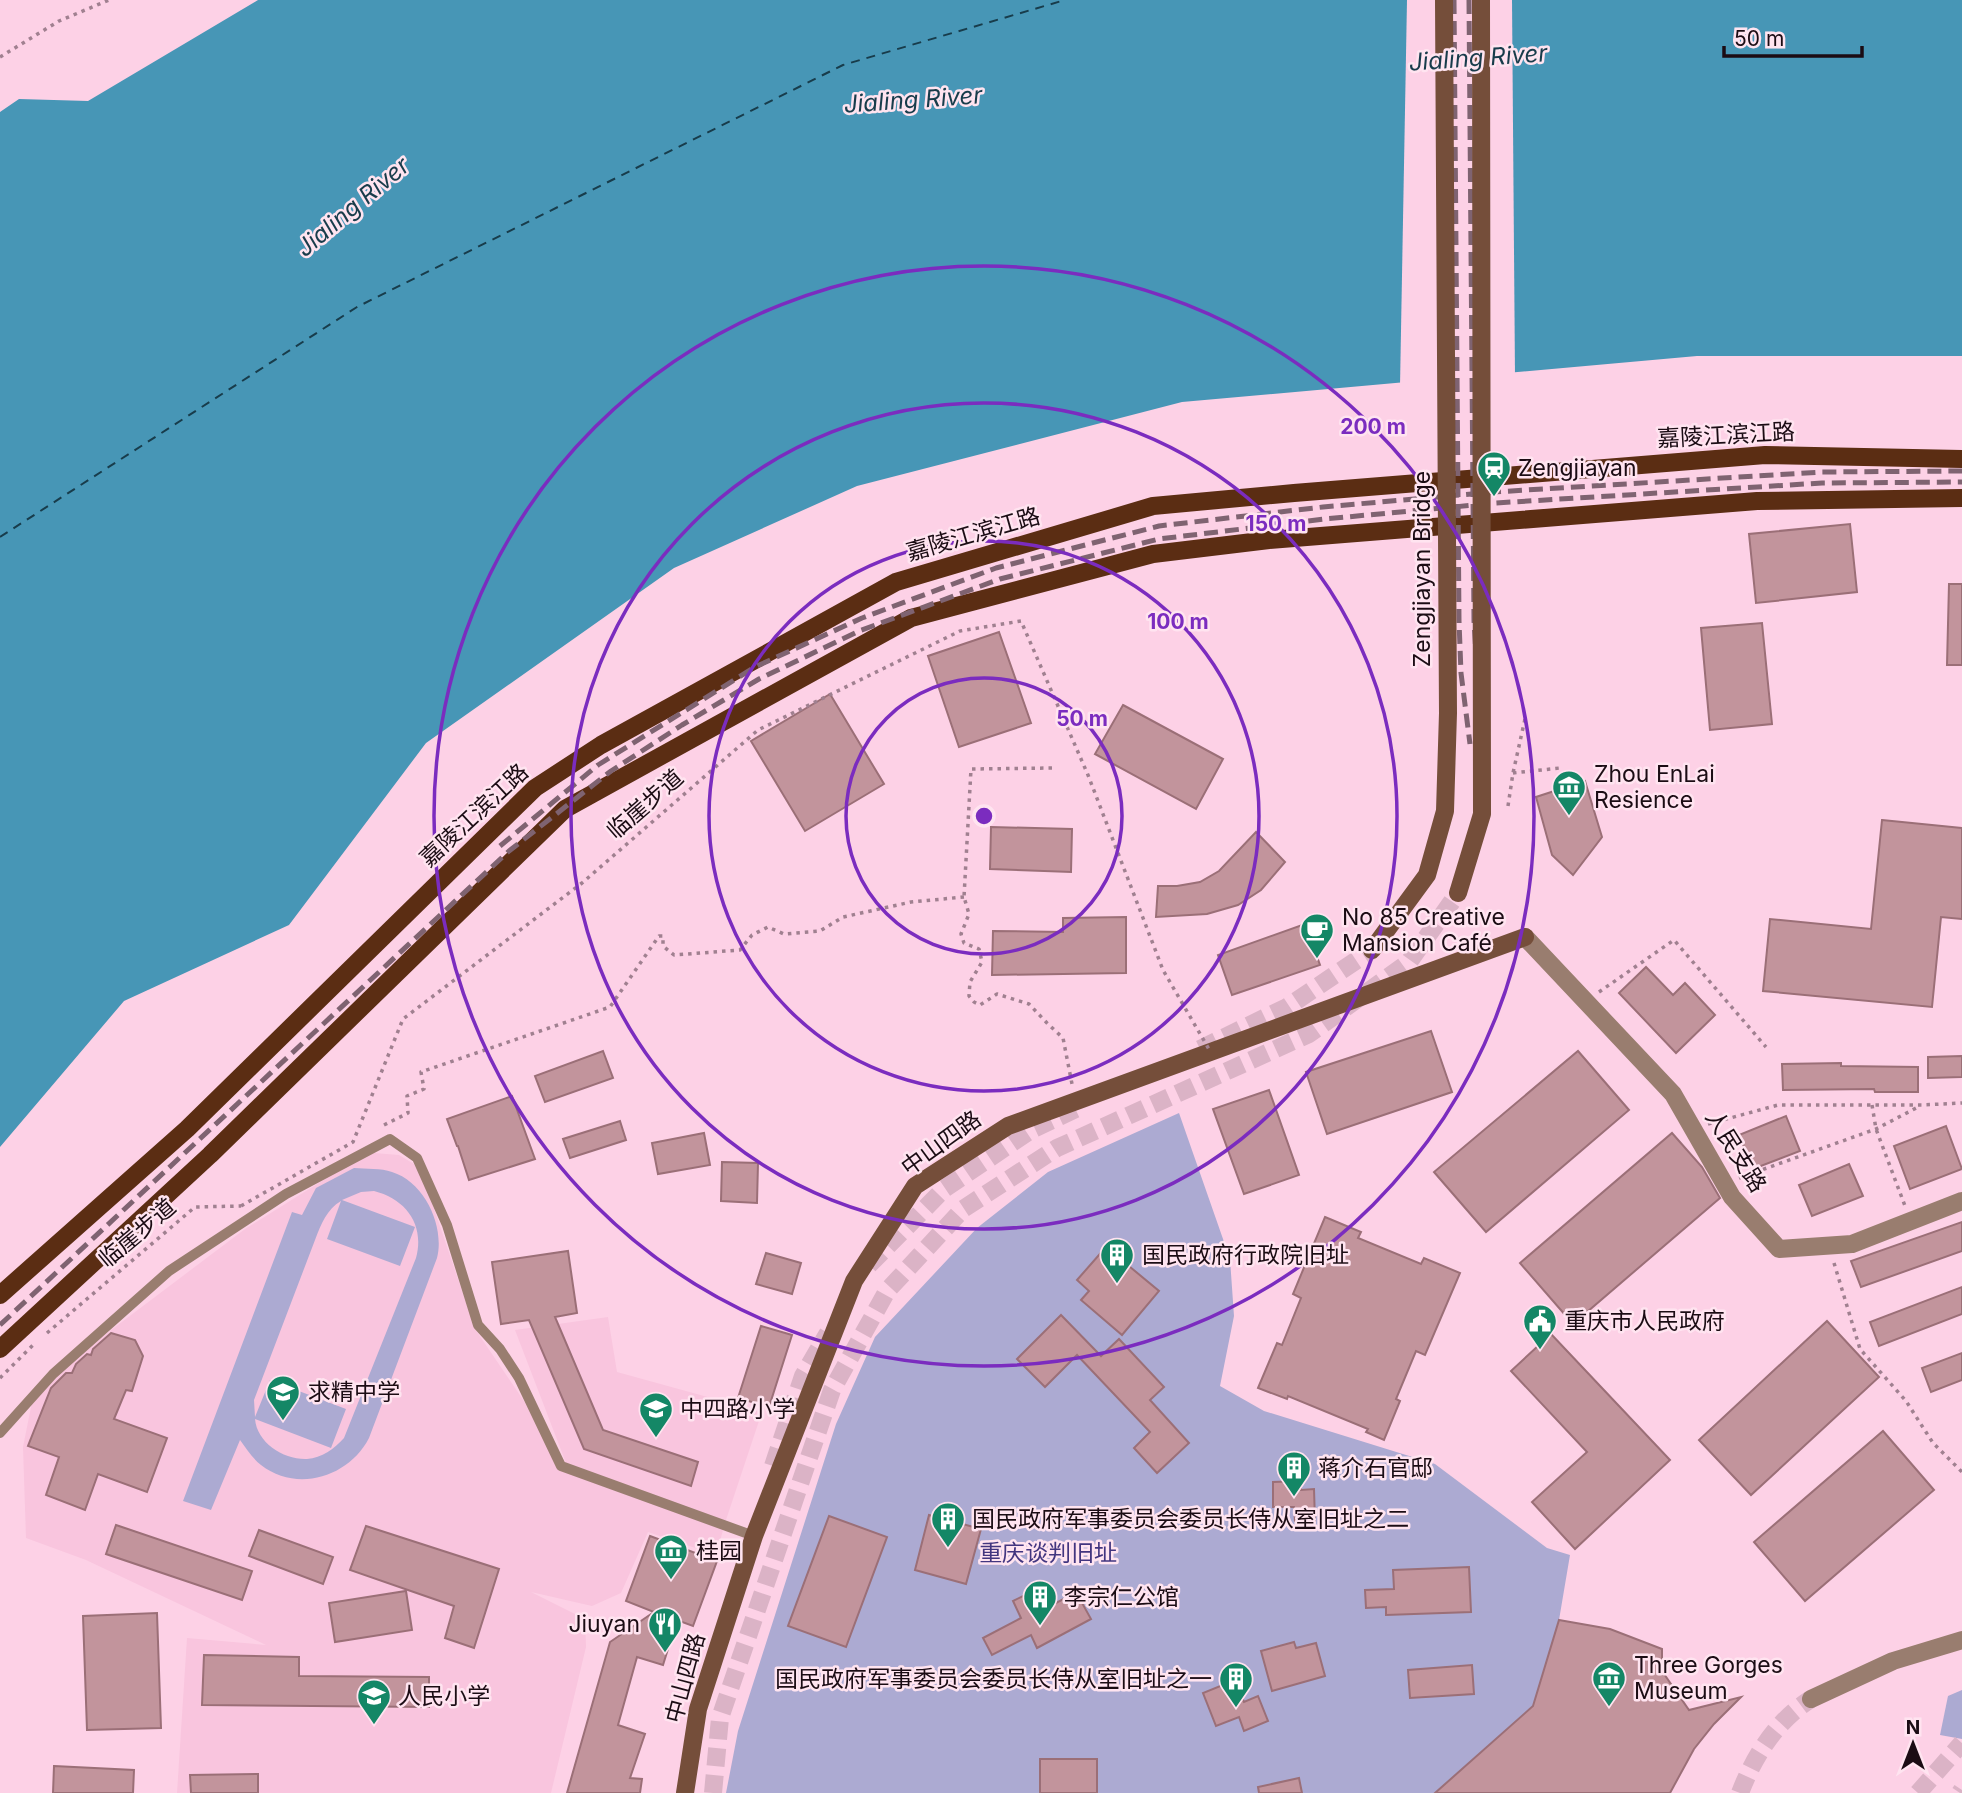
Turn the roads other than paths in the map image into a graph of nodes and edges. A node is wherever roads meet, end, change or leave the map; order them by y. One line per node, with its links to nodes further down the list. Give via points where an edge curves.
1 (1444, 0): 7 (main road, Zengjiayan Bridge, bridge, via 1445,811 1427,875)
2 (1481, 0): 5 (main road, bridge, via 1482,814)
3 (1962, 459): 9 (main road, 嘉陵江滨江路, via 1765,455 1153,506 896,582 601,745 535,788 187,1129)
4 (1962, 498): 10 (main road, via 1757,501 1269,540 1153,554 911,618 565,809 210,1155)
5 (1458, 893)
6 (1525, 937): 8 (street, 人民支路, via 1673,1094 1732,1197 1779,1249 1852,1244); 12 (main road, 中山四路, via 1008,1126 915,1186 854,1281)
7 (1372, 950)
8 (1962, 1201)
9 (0, 1295)
10 (0, 1349)
11 (0, 1433): 12 (lane, via 53,1374 169,1271 286,1194 390,1139 417,1158 447,1225 478,1325 519,1378 561,1466)
12 (754, 1536): 15 (main road, 中山四路, via 698,1709)
13 (1962, 1640): 14 (street, via 1893,1661)
14 (1811, 1699)
15 (685, 1793)

